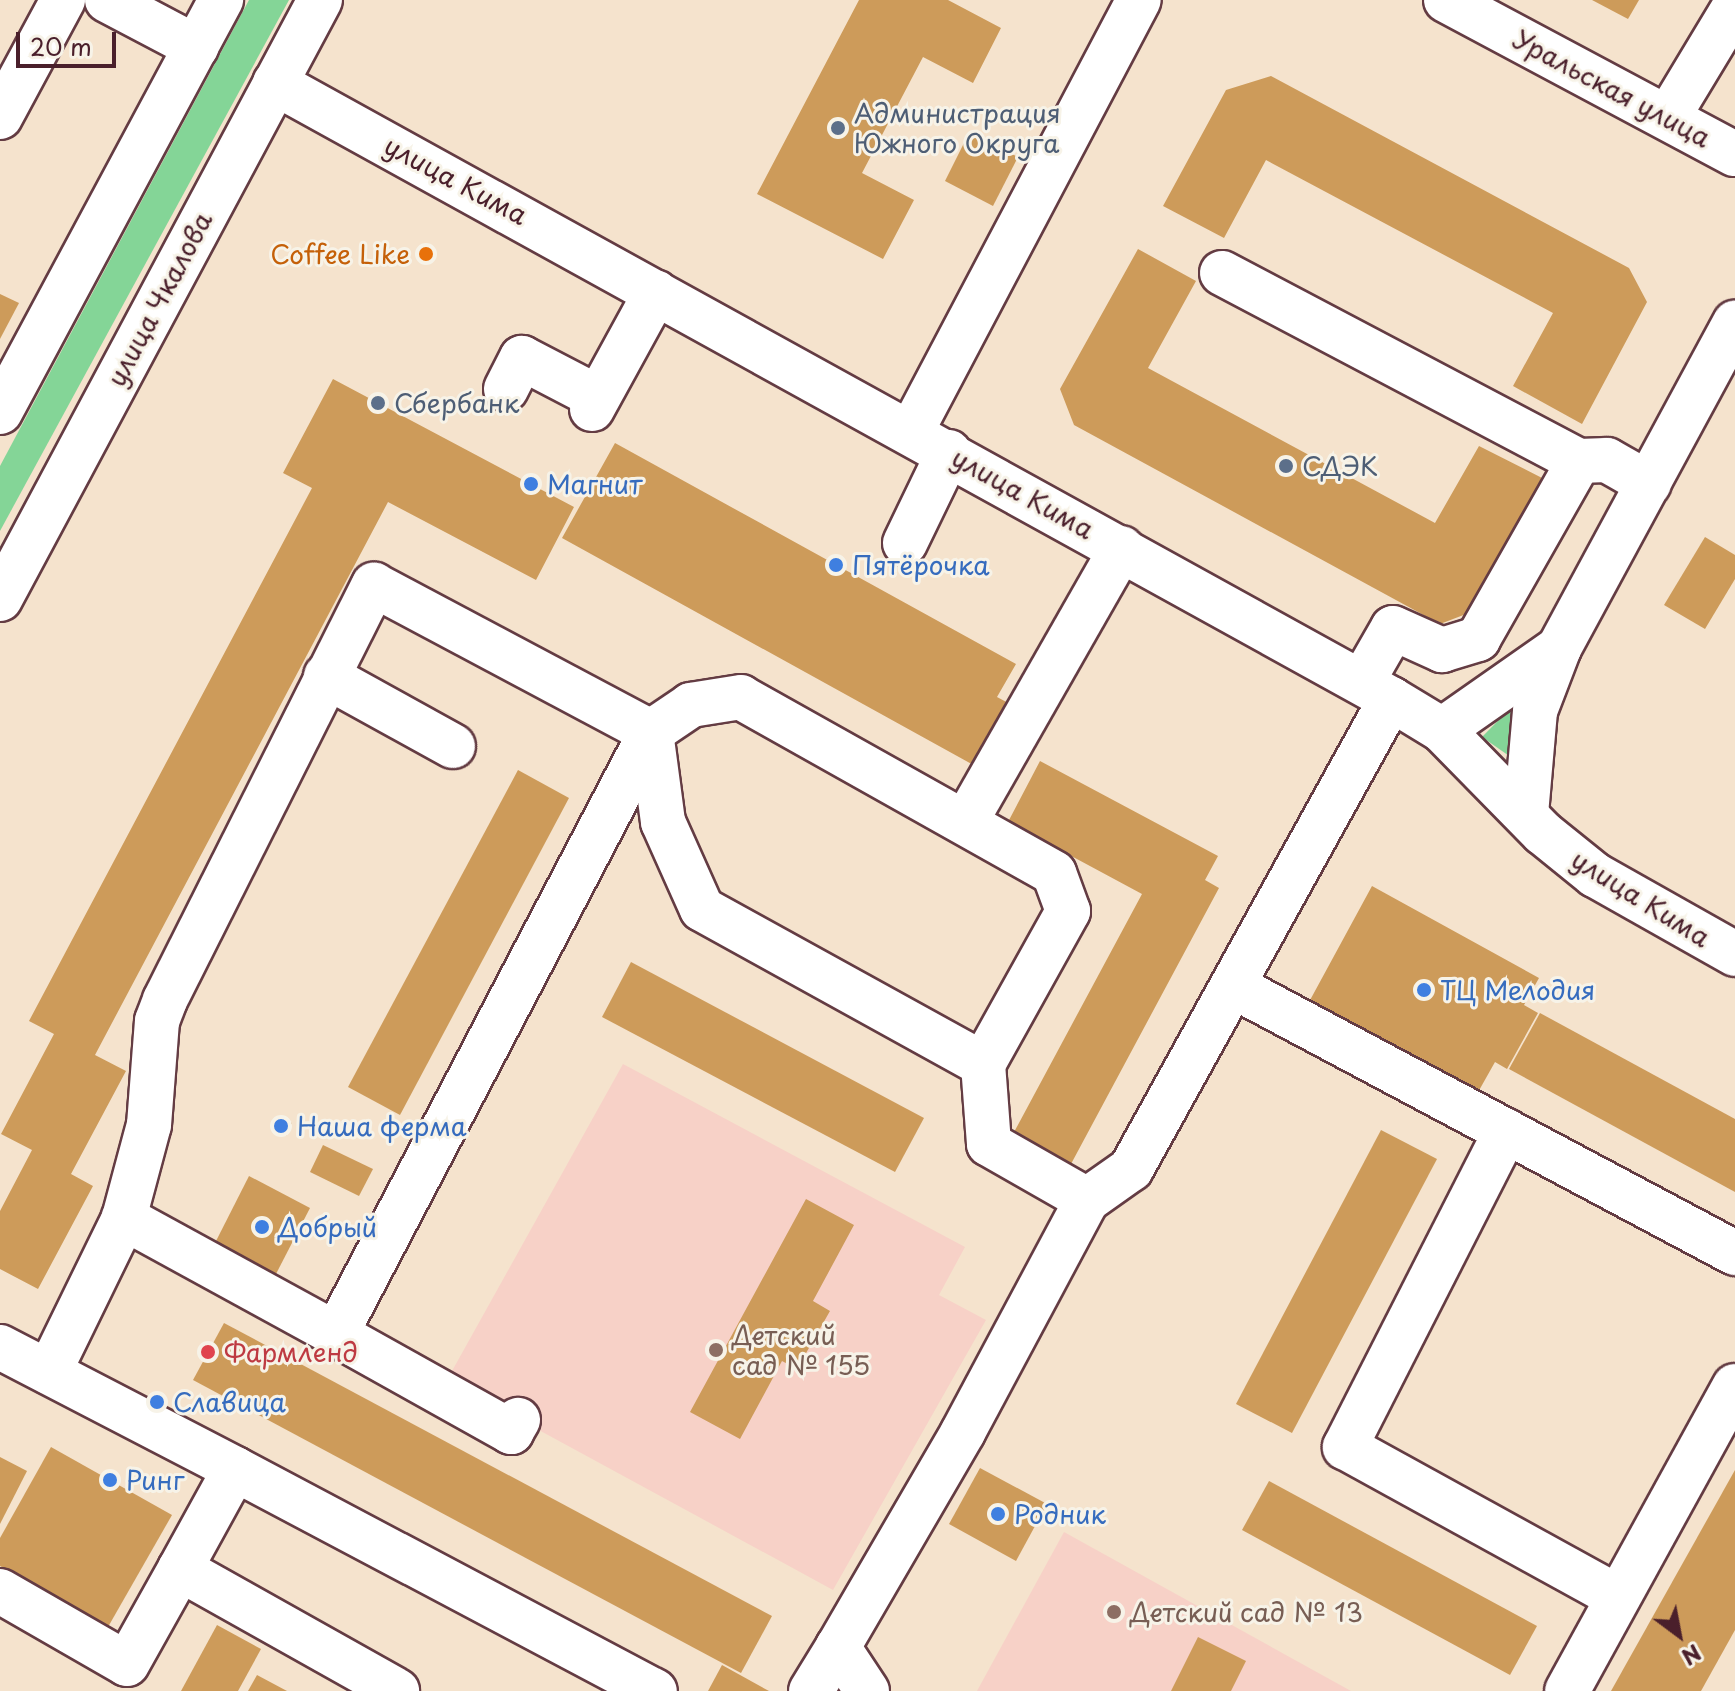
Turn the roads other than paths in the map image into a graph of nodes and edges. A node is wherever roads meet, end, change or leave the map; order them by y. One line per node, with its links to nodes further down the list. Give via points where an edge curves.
1 (63, 0): 10 (street)
2 (107, 0): 8 (street)
3 (221, 0): 8 (street)
4 (320, 0): 9 (street, улица Чкалова)
5 (1139, 0): 18 (street)
6 (1446, 0): 11 (street, Уральская улица)
7 (1735, 6): 11 (street)
8 (196, 47): 17 (street)
9 (275, 83): 14 (street, улица Кима); 24 (street, улица Чкалова)
10 (0, 117)
11 (1668, 117): 12 (street, Уральская улица)
12 (1735, 154)
13 (1222, 273): 20 (street)
14 (656, 292): 16 (street, via 594,403 522,358); 18 (street, улица Кима)
15 (1735, 323): 21 (street)
16 (506, 389)
17 (0, 412)
18 (911, 432): 19 (street, улица Кима)
19 (949, 452): 22 (street); 23 (street, улица Кима)
20 (1579, 461): 21 (street, via 1607,460); 27 (street, via 1478,639 1442,650 1393,628)
21 (1649, 484): 25 (street)
22 (905, 543)
23 (1122, 548): 27 (street, улица Кима); 32 (street)
24 (0, 599)
25 (1559, 648): 28 (street); 31 (street, via 1535,711)
26 (326, 676): 29 (street, via 374,585); 30 (street); 38 (street, via 157,1021 149,1125)
27 (1376, 690): 28 (street, улица Кима); 34 (street)
28 (1442, 730): 31 (street, улица Кима)
29 (651, 732): 32 (street, via 691,705 741,697); 35 (street, via 663,822 702,909); 40 (street)
30 (453, 746)
31 (1526, 814): 33 (street, улица Кима, via 1595,875)
32 (966, 821): 35 (street, via 1054,873 1068,911)
33 (1735, 954)
34 (1233, 986): 36 (street); 37 (street, via 1131,1169)
35 (983, 1064): 37 (street, via 989,1144)
36 (1506, 1131): 39 (street); 48 (street, via 1345,1447)
37 (1087, 1200): 49 (street, via 963,1432)
38 (124, 1218): 40 (street); 42 (street)
39 (1735, 1253)
40 (336, 1334): 44 (street, via 511,1432)
41 (0, 1347): 42 (street)
42 (49, 1372): 45 (street)
43 (1735, 1386): 48 (street)
44 (518, 1420)
45 (235, 1469): 46 (street); 51 (street)
46 (180, 1569): 47 (street, via 127,1664); 50 (street)
47 (0, 1591)
48 (1618, 1597): 54 (street)
49 (838, 1647): 52 (street); 53 (street)
50 (397, 1691)
51 (655, 1691)
52 (811, 1691)
53 (867, 1691)
54 (1567, 1691)

